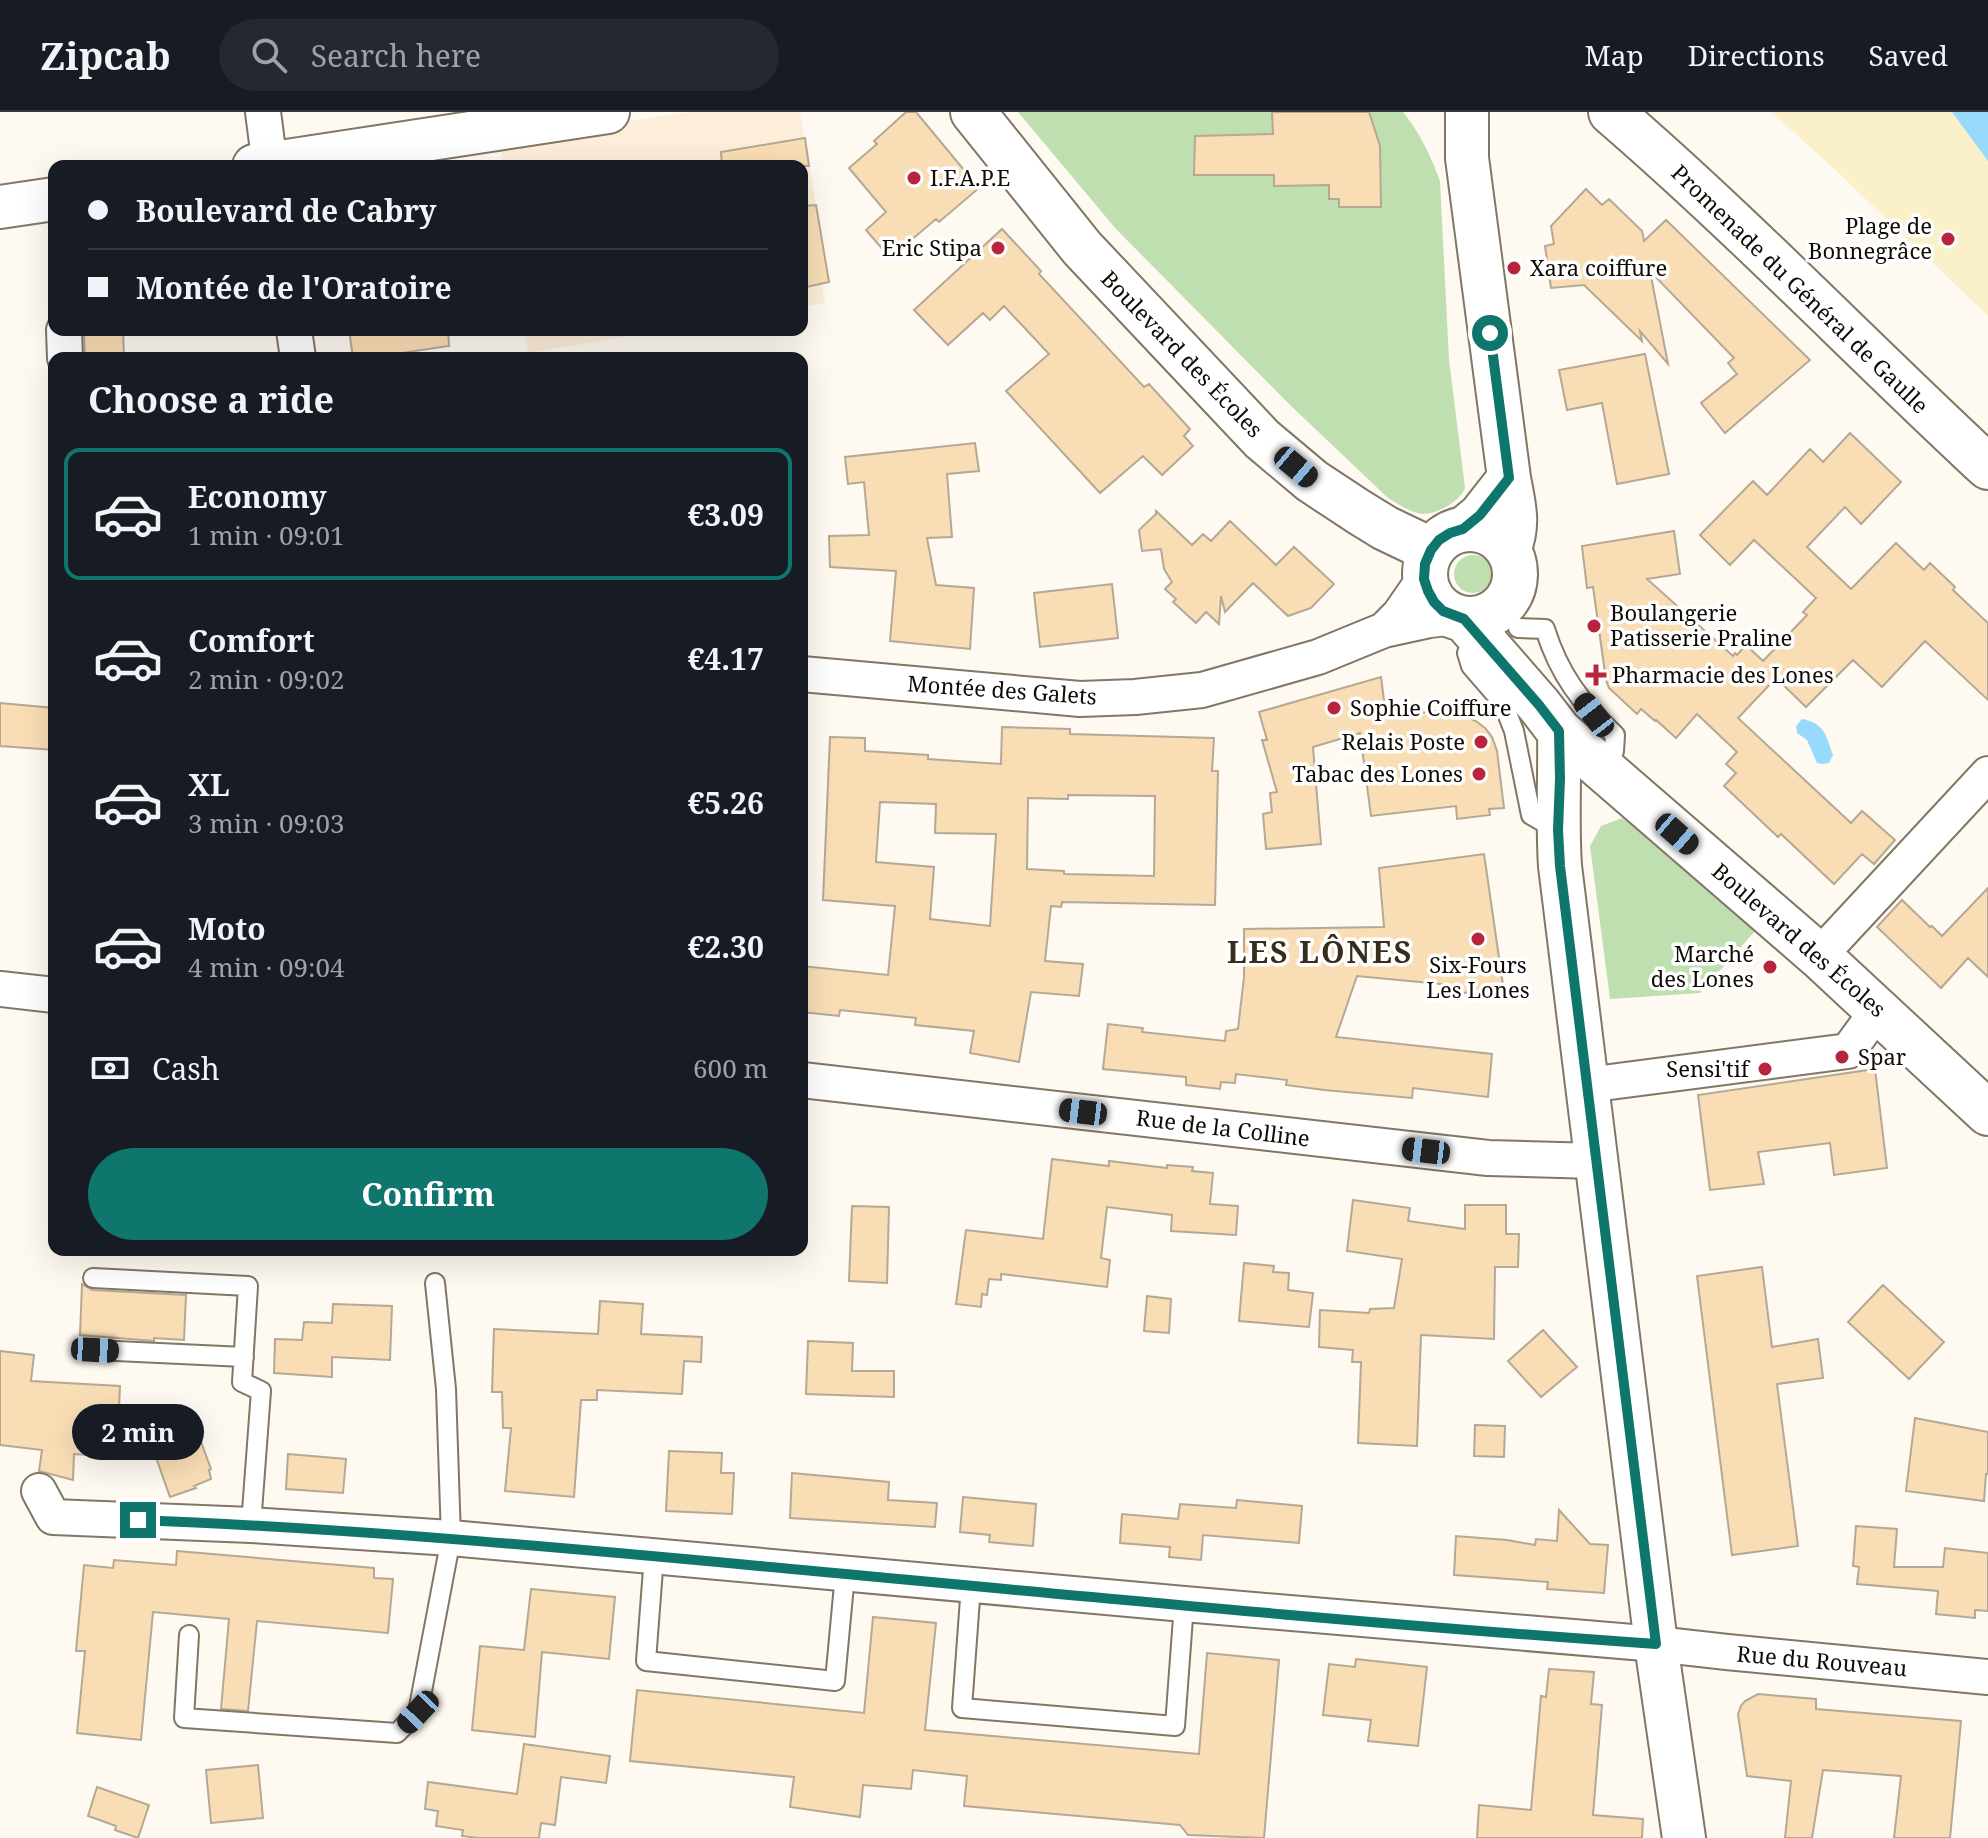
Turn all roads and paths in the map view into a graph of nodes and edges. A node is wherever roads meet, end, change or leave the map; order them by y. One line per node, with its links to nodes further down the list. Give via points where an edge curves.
1 (263, 112): 6 (street)
2 (608, 112): 7 (street)
3 (973, 112): 12 (main road, Boulevard des Écoles, via 1082,248 1262,439 1359,512)
4 (1467, 112): 11 (street, via 1467,158)
5 (1611, 112): 10 (main road, Promenade du Général de Gaulle)
6 (265, 160)
7 (297, 160)
8 (48, 200): 9 (street)
9 (0, 207)
10 (1988, 467)
11 (1509, 478): 12 (street, via 1480,515); 13 (street, via 1516,534)
12 (1439, 553): 13 (main road, via 1476,529 1489,533 1501,540); 14 (main road, via 1428,591 1443,611); 15 (street, Montée des Galets)
13 (1513, 591): 14 (main road, via 1492,614); 17 (main road); 18 (lane, via 1545,629 1567,680 1615,735)
14 (1465, 623): 15 (street, Montée des Galets, via 1430,620); 17 (main road, Boulevard des Écoles); 20 (lane, via 1471,666 1503,703 1514,731 1531,815)
15 (1384, 630): 16 (street, Montée des Galets, via 1318,657 1202,690 1135,697 1080,699)
16 (808, 675)
17 (1549, 718): 18 (main road, Boulevard des Écoles); 20 (street, via 1560,779)
18 (1606, 773): 20 (street); 21 (main road, Boulevard des Écoles)
19 (1988, 774): 21 (street)
20 (1558, 830): 26 (street)
21 (1819, 956): 24 (main road, Boulevard des Écoles)
22 (0, 989): 23 (street)
23 (48, 994)
24 (1878, 1010): 26 (street, via 1848,1051); 27 (main road, Boulevard des Écoles)
25 (808, 1081): 28 (street, Rue de la Colline, via 1488,1158)
26 (1587, 1085): 28 (street)
27 (1988, 1113)
28 (1596, 1161): 41 (street)
29 (93, 1278): 32 (lane, via 248,1286)
30 (435, 1283): 35 (lane, via 446,1389)
31 (95, 1350): 32 (lane)
32 (244, 1357): 34 (lane, via 242,1382 261,1391)
33 (39, 1491): 34 (street, Rue du Rouveau, via 53,1517)
34 (251, 1525): 35 (street, Rue du Rouveau)
35 (451, 1538): 36 (street, Rue du Rouveau); 40 (lane, via 418,1712 397,1733 184,1718)
36 (654, 1556): 37 (street, Rue du Rouveau); 37 (lane, via 646,1661 835,1681)
37 (845, 1574): 38 (street, Rue du Rouveau)
38 (971, 1585): 39 (street, Rue du Rouveau); 39 (lane, via 962,1708 977,1710 1175,1726)
39 (1184, 1604): 41 (street, Rue du Rouveau)
40 (189, 1635)
41 (1656, 1644): 42 (street, Rue du Rouveau); 43 (street)
42 (1988, 1677)
43 (1684, 1838)

